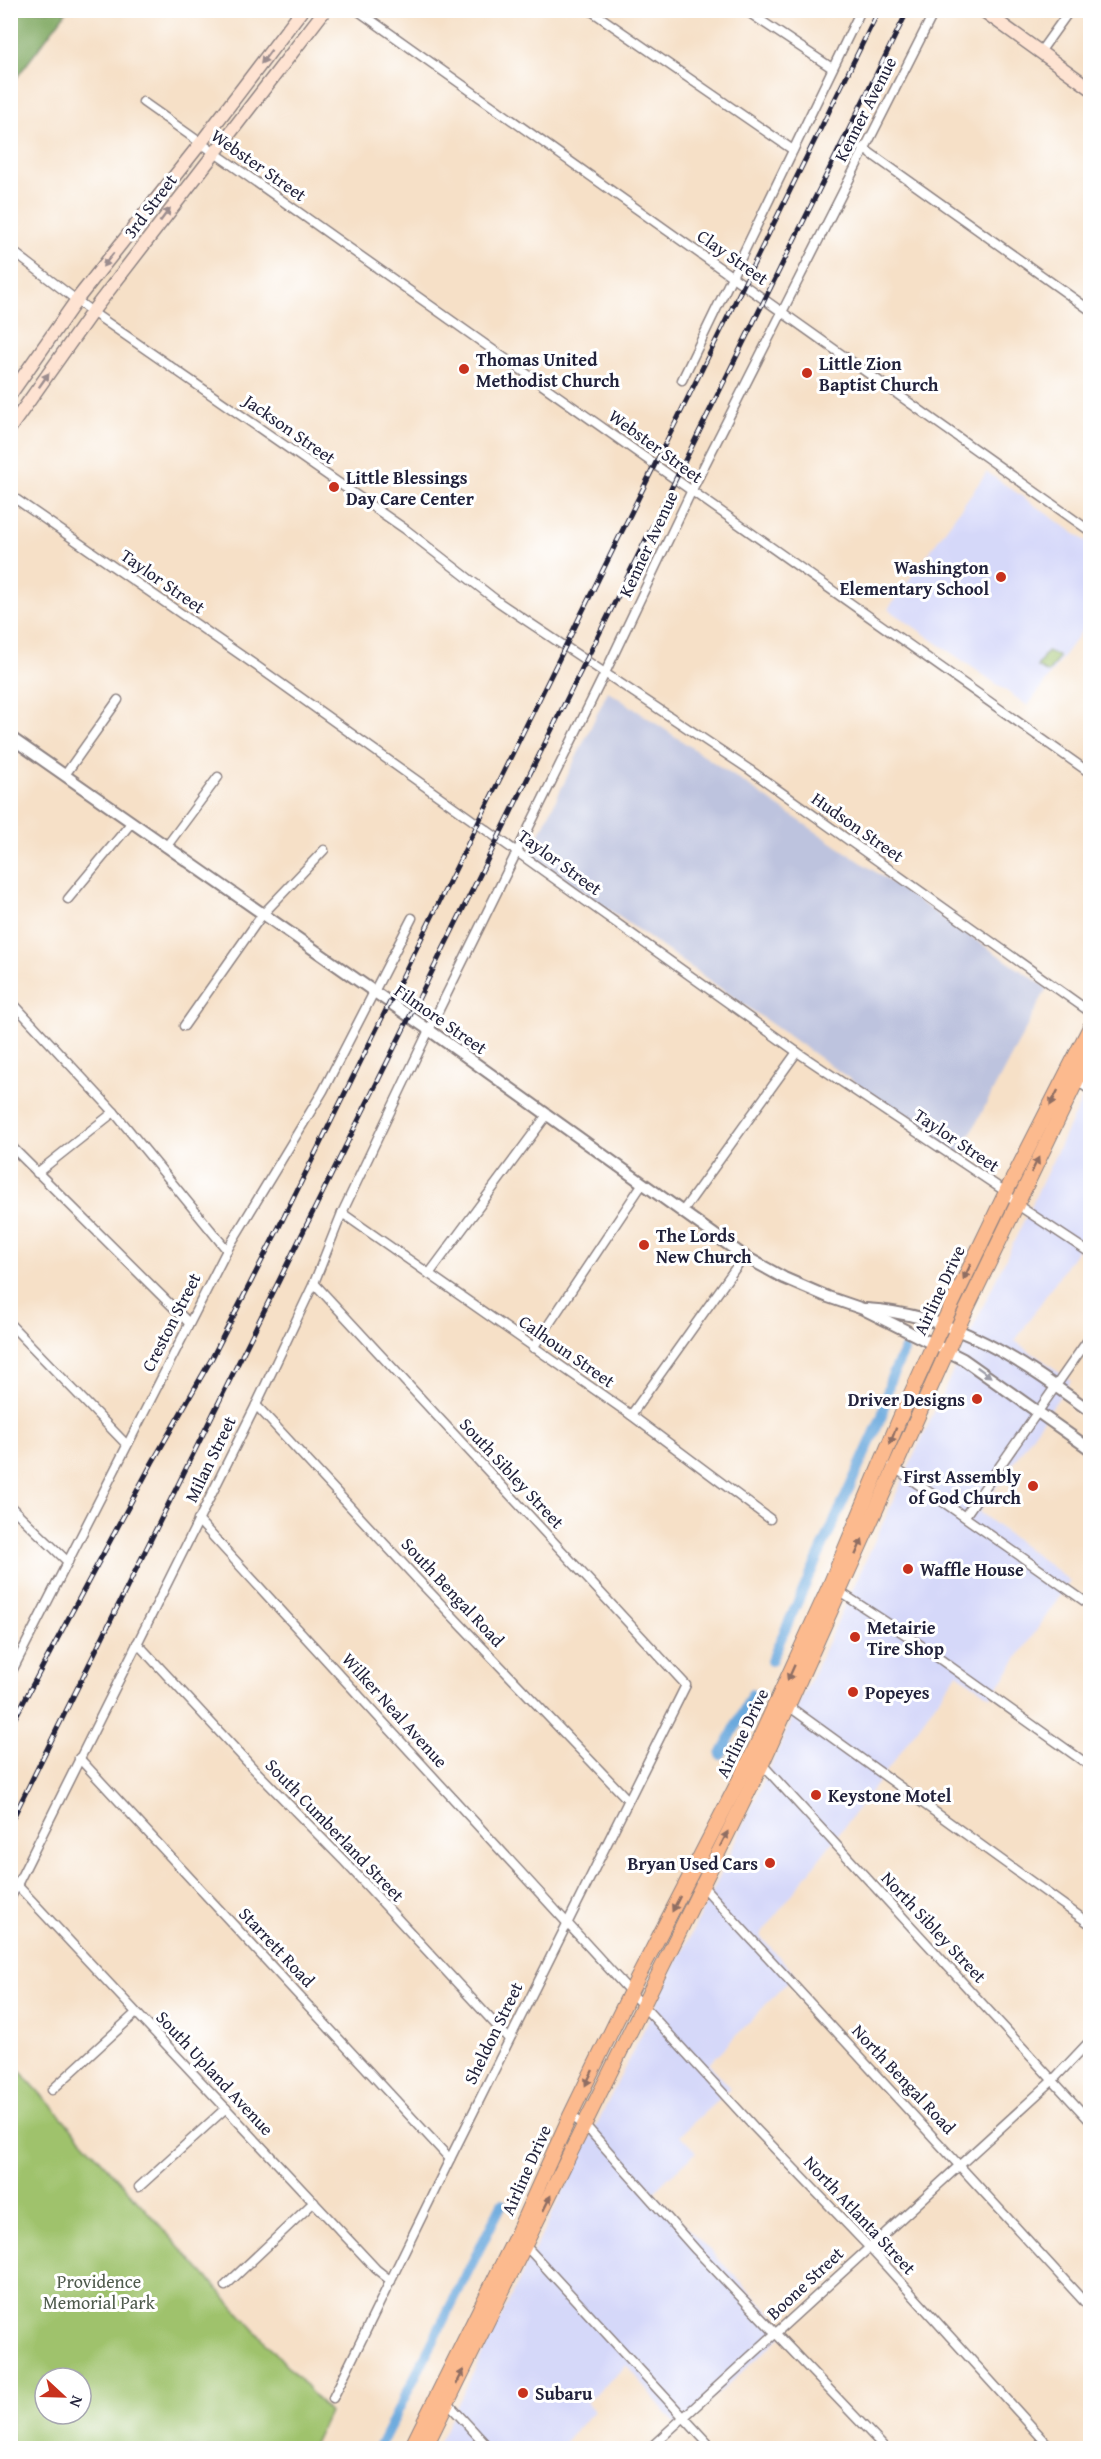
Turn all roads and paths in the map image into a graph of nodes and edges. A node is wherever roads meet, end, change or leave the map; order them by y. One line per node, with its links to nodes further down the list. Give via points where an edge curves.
1 (302, 10): 14 (main road, 3rd Street, one-way to 14)
2 (325, 10): 17 (main road, 3rd Street)
3 (357, 10): 19 (street, Clay Street)
4 (590, 10): 16 (street)
5 (745, 10): 11 (street)
6 (861, 10): 11 (street)
7 (935, 10): 15 (street, Kenner Avenue)
8 (982, 10): 10 (main road)
9 (1070, 10): 10 (street)
10 (1040, 52): 12 (main road)
11 (832, 68): 16 (street)
12 (1090, 88)
13 (143, 102): 14 (street, Webster Street)
14 (200, 144): 17 (street, Webster Street); 20 (main road, 3rd Street, one-way to 20)
15 (863, 148): 21 (street); 22 (street, Kenner Avenue)
16 (793, 150): 19 (street)
17 (213, 153): 23 (main road, 3rd Street, one-way to 17); 27 (street, Webster Street)
18 (15, 253): 20 (street, Jackson Street)
19 (733, 277): 22 (street, Clay Street); 24 (street)
20 (78, 299): 23 (street, Jackson Street); 25 (main road, 3rd Street)
21 (1090, 310)
22 (781, 311): 27 (street, Kenner Avenue); 29 (street, Clay Street)
23 (92, 312): 26 (main road, 3rd Street, one-way to 23); 30 (street, Jackson Street, via 405,529 500,603)
24 (682, 380)
25 (10, 395)
26 (10, 428)
27 (691, 492): 30 (street, Kenner Avenue); 33 (street, Webster Street)
28 (10, 495): 39 (street, Taylor Street)
29 (1090, 531)
30 (605, 673): 39 (street, Kenner Avenue); 45 (street, Hudson Street, via 750,770)
31 (118, 700): 34 (street)
32 (10, 737): 34 (street, Filmore Street)
33 (1090, 773)
34 (65, 775): 36 (street, Filmore Street)
35 (218, 777): 37 (street)
36 (132, 822): 37 (street, Filmore Street); 40 (street)
37 (166, 847): 41 (street, Filmore Street)
38 (324, 850): 41 (street)
39 (516, 852): 48 (street, Kenner Avenue); 49 (street, Taylor Street)
40 (68, 899)
41 (262, 915): 43 (street, Filmore Street); 46 (street)
42 (412, 918): 43 (street, Creston Street)
43 (374, 991): 48 (street, Filmore Street); 62 (street, Creston Street, via 323,1091)
44 (10, 1000): 53 (street)
45 (1090, 1012)
46 (184, 1026)
47 (1090, 1027): 51 (highway, Airline Drive)
48 (429, 1030): 54 (street, Filmore Street); 61 (street, Milan Street)
49 (797, 1052): 58 (street, Taylor Street); 60 (street)
50 (1090, 1053): 51 (highway, Airline Drive)
51 (1072, 1077): 52 (street); 58 (highway, Airline Drive, one-way to 58); 59 (highway, Airline Drive, one-way to 51)
52 (1090, 1090)
53 (114, 1112): 56 (street); 62 (street)
54 (547, 1114): 57 (street, Filmore Street); 65 (street)
55 (10, 1145): 56 (street)
56 (37, 1173): 68 (street)
57 (643, 1184): 60 (street, Filmore Street); 74 (street)
58 (1006, 1192): 59 (street, Taylor Street); 69 (highway, Airline Drive, one-way to 69)
59 (1016, 1204): 63 (street, Taylor Street); 71 (highway, Airline Drive)
60 (682, 1212): 64 (street, Filmore Street)
61 (342, 1213): 65 (street, Calhoun Street); 66 (street, Milan Street)
62 (227, 1250): 68 (street, Creston Street)
63 (1090, 1253)
64 (744, 1256): 67 (street, Filmore Street, via 801,1286); 80 (street)
65 (429, 1274): 74 (street, Calhoun Street)
66 (314, 1283): 77 (street, Milan Street); 93 (street, South Sibley Street)
67 (863, 1309): 69 (street, Filmore Street, via 906,1313); 73 (street, Filmore Street)
68 (189, 1323): 81 (street, Creston Street)
69 (943, 1323): 71 (street, Filmore Street); 73 (highway, Airline Drive)
70 (10, 1324): 81 (street)
71 (957, 1329): 75 (highway, Airline Drive); 76 (street, Filmore Street)
72 (1090, 1337): 76 (street)
73 (933, 1344): 75 (street, Filmore Street); 83 (highway, Airline Drive, one-way to 83)
74 (533, 1348): 80 (street, Calhoun Street)
75 (947, 1351): 79 (street, Filmore Street, one-way to 79, via 977,1367); 83 (highway, Airline Drive)
76 (1056, 1386): 78 (street, Filmore Street); 79 (street)
77 (256, 1405): 87 (street, Milan Street); 98 (street, South Bengal Road)
78 (1090, 1411)
79 (1038, 1412): 82 (street, Filmore Street); 85 (street)
80 (631, 1415): 86 (street, Calhoun Street)
81 (127, 1445): 88 (street, Creston Street)
82 (1090, 1449)
83 (888, 1465): 85 (street); 89 (highway, Airline Drive)
84 (10, 1506): 88 (street)
85 (965, 1516): 90 (street)
86 (770, 1519)
87 (198, 1520): 91 (street, Milan Street); 102 (street, Wilker Neal Avenue)
88 (68, 1562): 92 (street, Creston Street)
89 (834, 1589): 94 (highway, Airline Drive); 97 (street, via 909,1637)
90 (1090, 1605)
91 (137, 1643): 95 (street, Milan Street); 107 (street, South Cumberland Street)
92 (10, 1676)
93 (686, 1685): 98 (street, Sheldon Street)
94 (784, 1702): 96 (highway, Airline Drive); 103 (street)
95 (80, 1758): 100 (street, Milan Street); 115 (street, Starrett Road)
96 (757, 1759): 99 (highway, Airline Drive); 109 (street, North Sibley Street)
97 (1090, 1766)
98 (628, 1800): 102 (street, Sheldon Street)
99 (696, 1880): 104 (highway, Airline Drive, one-way to 104); 105 (highway, Airline Drive); 116 (street, North Bengal Road)
100 (17, 1885): 101 (street, Milan Street); 106 (street, South Upland Avenue)
101 (10, 1899)
102 (567, 1922): 104 (street, Wilker Neal Avenue); 107 (street, Sheldon Street)
103 (1090, 1924)
104 (631, 1991): 105 (street, North Atlanta Street); 112 (highway, Airline Drive, one-way to 112)
105 (643, 2004): 114 (highway, Airline Drive); 120 (street, North Atlanta Street)
106 (135, 2013): 110 (street); 111 (street, South Upland Avenue)
107 (509, 2039): 115 (street, Sheldon Street)
108 (1087, 2044): 109 (street, Boone Street)
109 (1053, 2080): 113 (street, North Sibley Street); 116 (street, Boone Street)
110 (52, 2090)
111 (226, 2108): 117 (street); 118 (street, South Upland Avenue)
112 (570, 2116): 114 (street); 119 (highway, Airline Drive)
113 (1090, 2121)
114 (584, 2124): 119 (highway, Airline Drive, one-way to 114); 124 (street)
115 (450, 2159): 121 (street, Sheldon Street)
116 (960, 2165): 120 (street, Boone Street); 123 (street, North Bengal Road)
117 (139, 2187)
118 (314, 2202): 121 (street, South Upland Avenue); 122 (street)
119 (521, 2241): 126 (highway, Airline Drive); 127 (street)
120 (869, 2247): 124 (street, Boone Street); 134 (street, North Atlanta Street)
121 (391, 2281): 125 (street, Sheldon Street)
122 (225, 2286)
123 (1090, 2308)
124 (776, 2333): 127 (street, Boone Street); 133 (street)
125 (333, 2398)
126 (443, 2398): 128 (highway, Airline Drive); 129 (highway, Airline Drive); 130 (street)
127 (683, 2418): 131 (street, Boone Street); 132 (street)
128 (411, 2448)
129 (425, 2448)
130 (489, 2448)
131 (650, 2448)
132 (712, 2448)
133 (885, 2448)
134 (1051, 2448)

